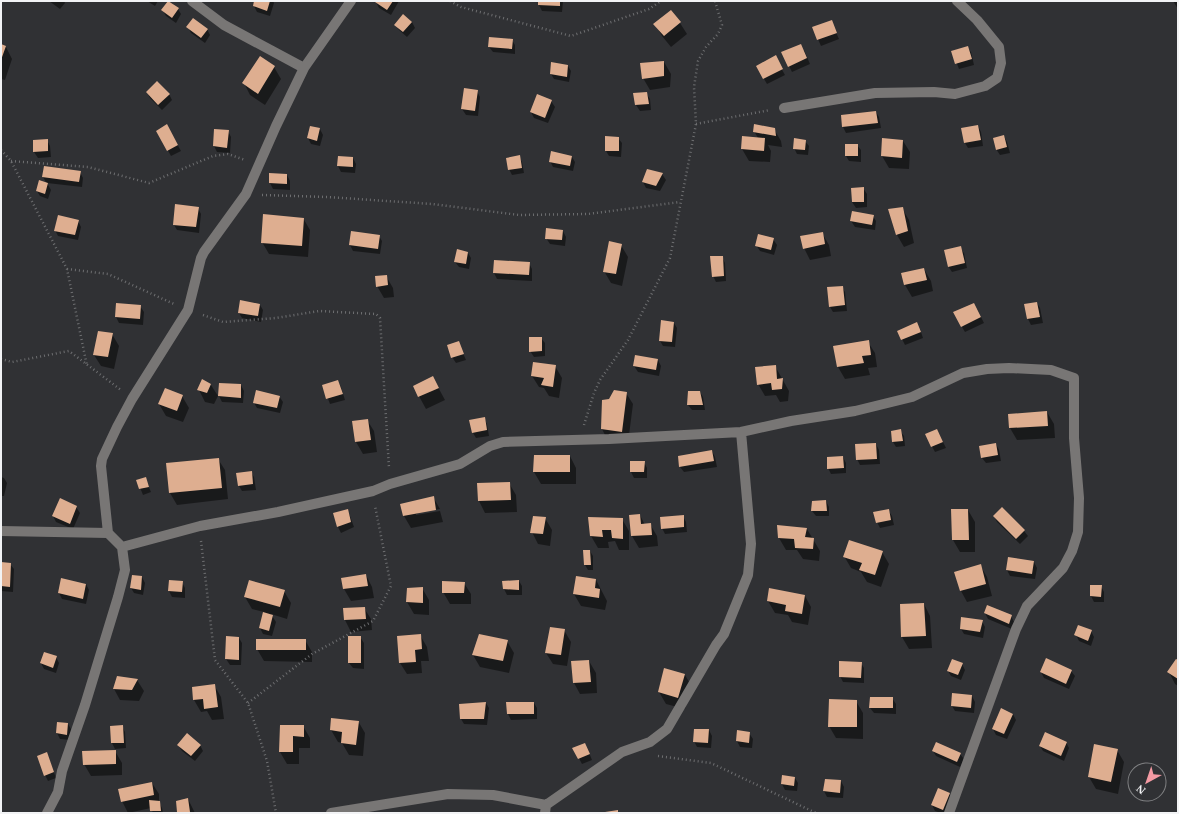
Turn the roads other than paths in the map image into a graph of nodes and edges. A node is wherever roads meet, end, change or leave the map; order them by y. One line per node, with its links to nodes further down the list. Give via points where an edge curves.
1 (192, 1): 4 (street, via 224,25)
2 (351, 1): 4 (street)
3 (957, 1): 5 (street, via 999,47 1001,63 997,78 985,86 955,94 875,93)
4 (304, 68): 8 (street, via 246,194 201,258 188,310 132,399 101,462)
5 (784, 108)
6 (742, 432): 9 (street, via 502,442 490,446 460,464 372,491 200,526); 10 (street, via 752,544 748,575 724,634 666,729 650,742 622,752); 13 (street, via 869,408 912,396 964,374 987,369 1051,370 1074,378 1078,532 1063,568 1028,606 1016,629)
7 (1, 531): 8 (street)
8 (108, 533): 9 (street)
9 (122, 547): 11 (street, via 125,570 118,597 62,771 58,792)
10 (546, 809): 12 (street, via 492,795 448,794)
11 (48, 813)
12 (331, 813)
13 (948, 813)

